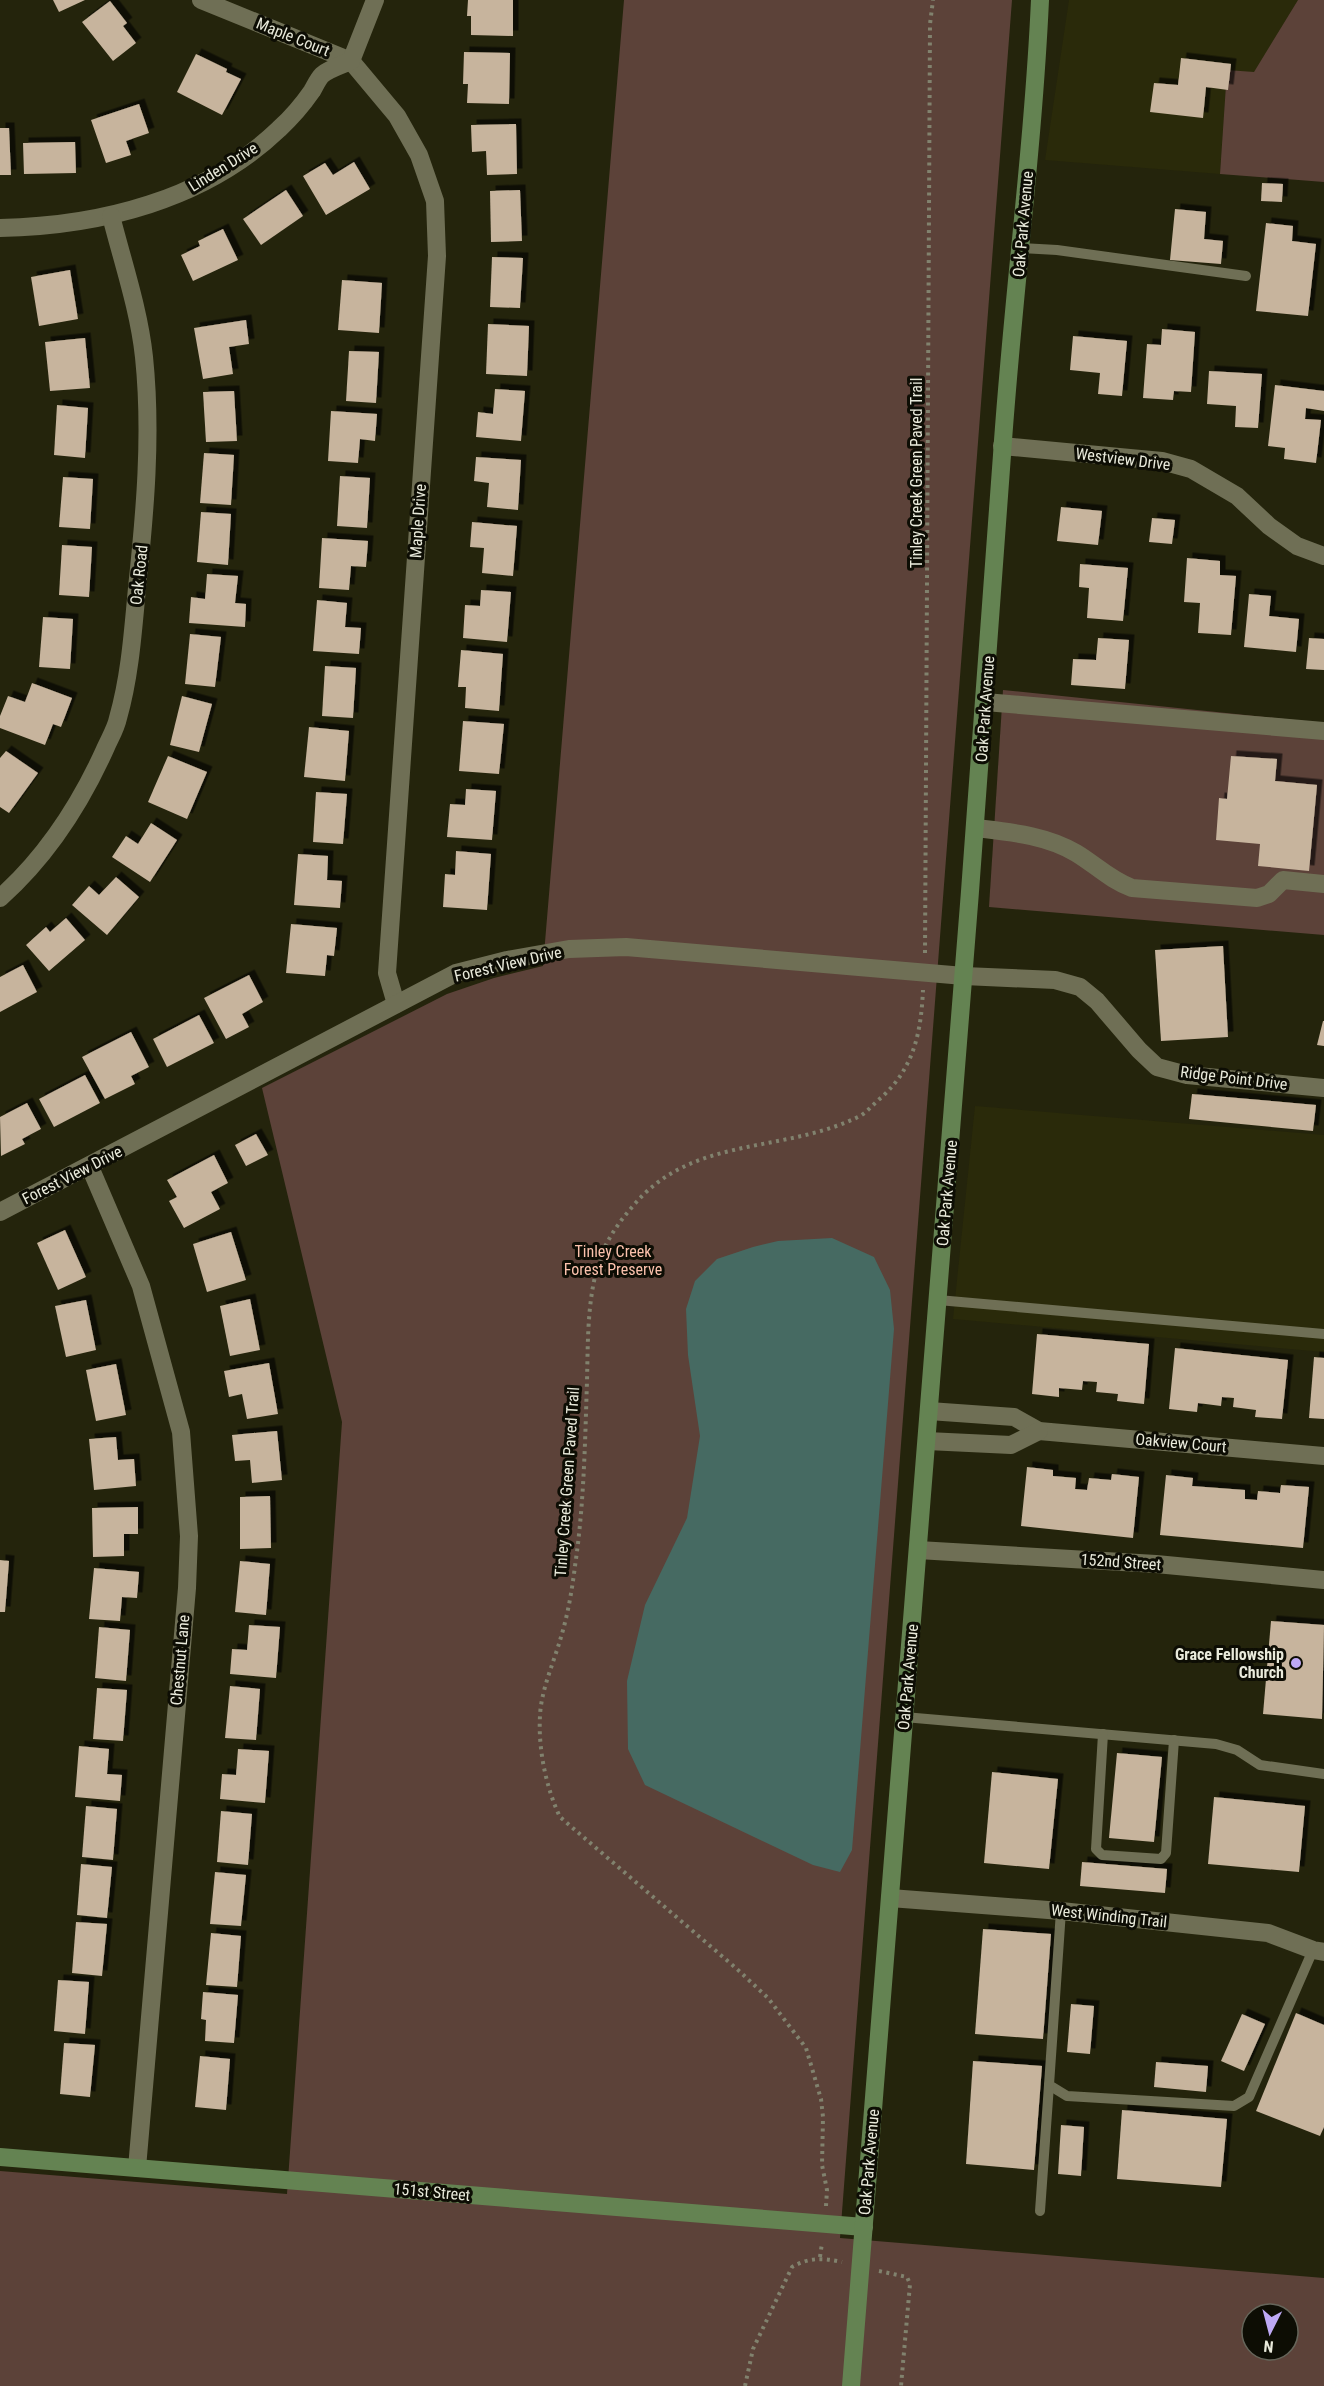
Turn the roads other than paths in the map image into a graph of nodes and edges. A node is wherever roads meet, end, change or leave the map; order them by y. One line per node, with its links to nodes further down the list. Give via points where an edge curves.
1 (201, 0): 4 (street, Maple Court)
2 (375, 0): 4 (street)
3 (1040, 0): 7 (street, Oak Park Avenue)
4 (351, 61): 5 (street, Linden Drive, via 322,75 279,129 246,156 164,201); 17 (street, Maple Drive, via 397,116 419,155 435,201 437,256 387,973)
5 (111, 216): 6 (street, Linden Drive); 15 (street, Oak Road, via 136,310 147,406 146,485 130,661 118,720 92,778 35,863)
6 (0, 228)
7 (1021, 248): 8 (lane); 9 (street, Oak Park Avenue)
8 (1246, 276)
9 (1002, 446): 10 (street, Westview Drive, via 1162,461 1191,469 1237,496 1297,546); 11 (street, Oak Park Avenue)
10 (1324, 556)
11 (986, 702): 12 (street); 13 (street, Oak Park Avenue)
12 (1324, 731)
13 (976, 828): 14 (street, via 1056,843 1132,888 1257,898 1269,894 1283,880); 16 (street, Oak Park Avenue)
14 (1324, 884)
15 (0, 898)
16 (964, 976): 17 (street, Forest View Drive, via 626,947 569,949 456,973); 18 (street, Ridge Point Drive, via 1055,980 1080,987 1157,1067 1187,1075); 21 (street, Oak Park Avenue)
17 (396, 1004): 19 (street, Forest View Drive)
18 (1324, 1088)
19 (90, 1167): 20 (street, Forest View Drive); 38 (street, Chestnut Lane, via 147,1306 181,1432 187,1493 187,1588)
20 (0, 1212)
21 (938, 1300): 22 (lane); 23 (street, Oak Park Avenue)
22 (1324, 1334)
23 (929, 1411): 24 (street, Oakview Court, via 1014,1417); 25 (street, Oak Park Avenue)
24 (1039, 1431): 25 (street, via 1011,1445); 26 (street, Oakview Court)
25 (927, 1441): 27 (street, Oak Park Avenue)
26 (1324, 1455)
27 (918, 1550): 28 (street, 152nd Street, via 1156,1564); 29 (street, Oak Park Avenue)
28 (1324, 1580)
29 (904, 1717): 30 (lane); 33 (street, Oak Park Avenue)
30 (1103, 1734): 31 (lane); 31 (lane, via 1096,1849 1102,1855 1137,1858 1161,1859 1166,1853)
31 (1174, 1740): 32 (lane, via 1216,1744 1237,1750 1260,1765)
32 (1324, 1774)
33 (890, 1898): 34 (street, West Winding Trail); 40 (street, Oak Park Avenue)
34 (1061, 1911): 35 (street, West Winding Trail, via 1268,1933); 36 (lane)
35 (1319, 1951): 36 (lane, via 1249,2097 1233,2106 1067,2097)
36 (1049, 2085): 39 (lane)
37 (0, 2157): 38 (street, 151st Street)
38 (137, 2168): 40 (street, 151st Street)
39 (1040, 2211)
40 (864, 2227): 41 (street, Oak Park Avenue)
41 (851, 2386)

